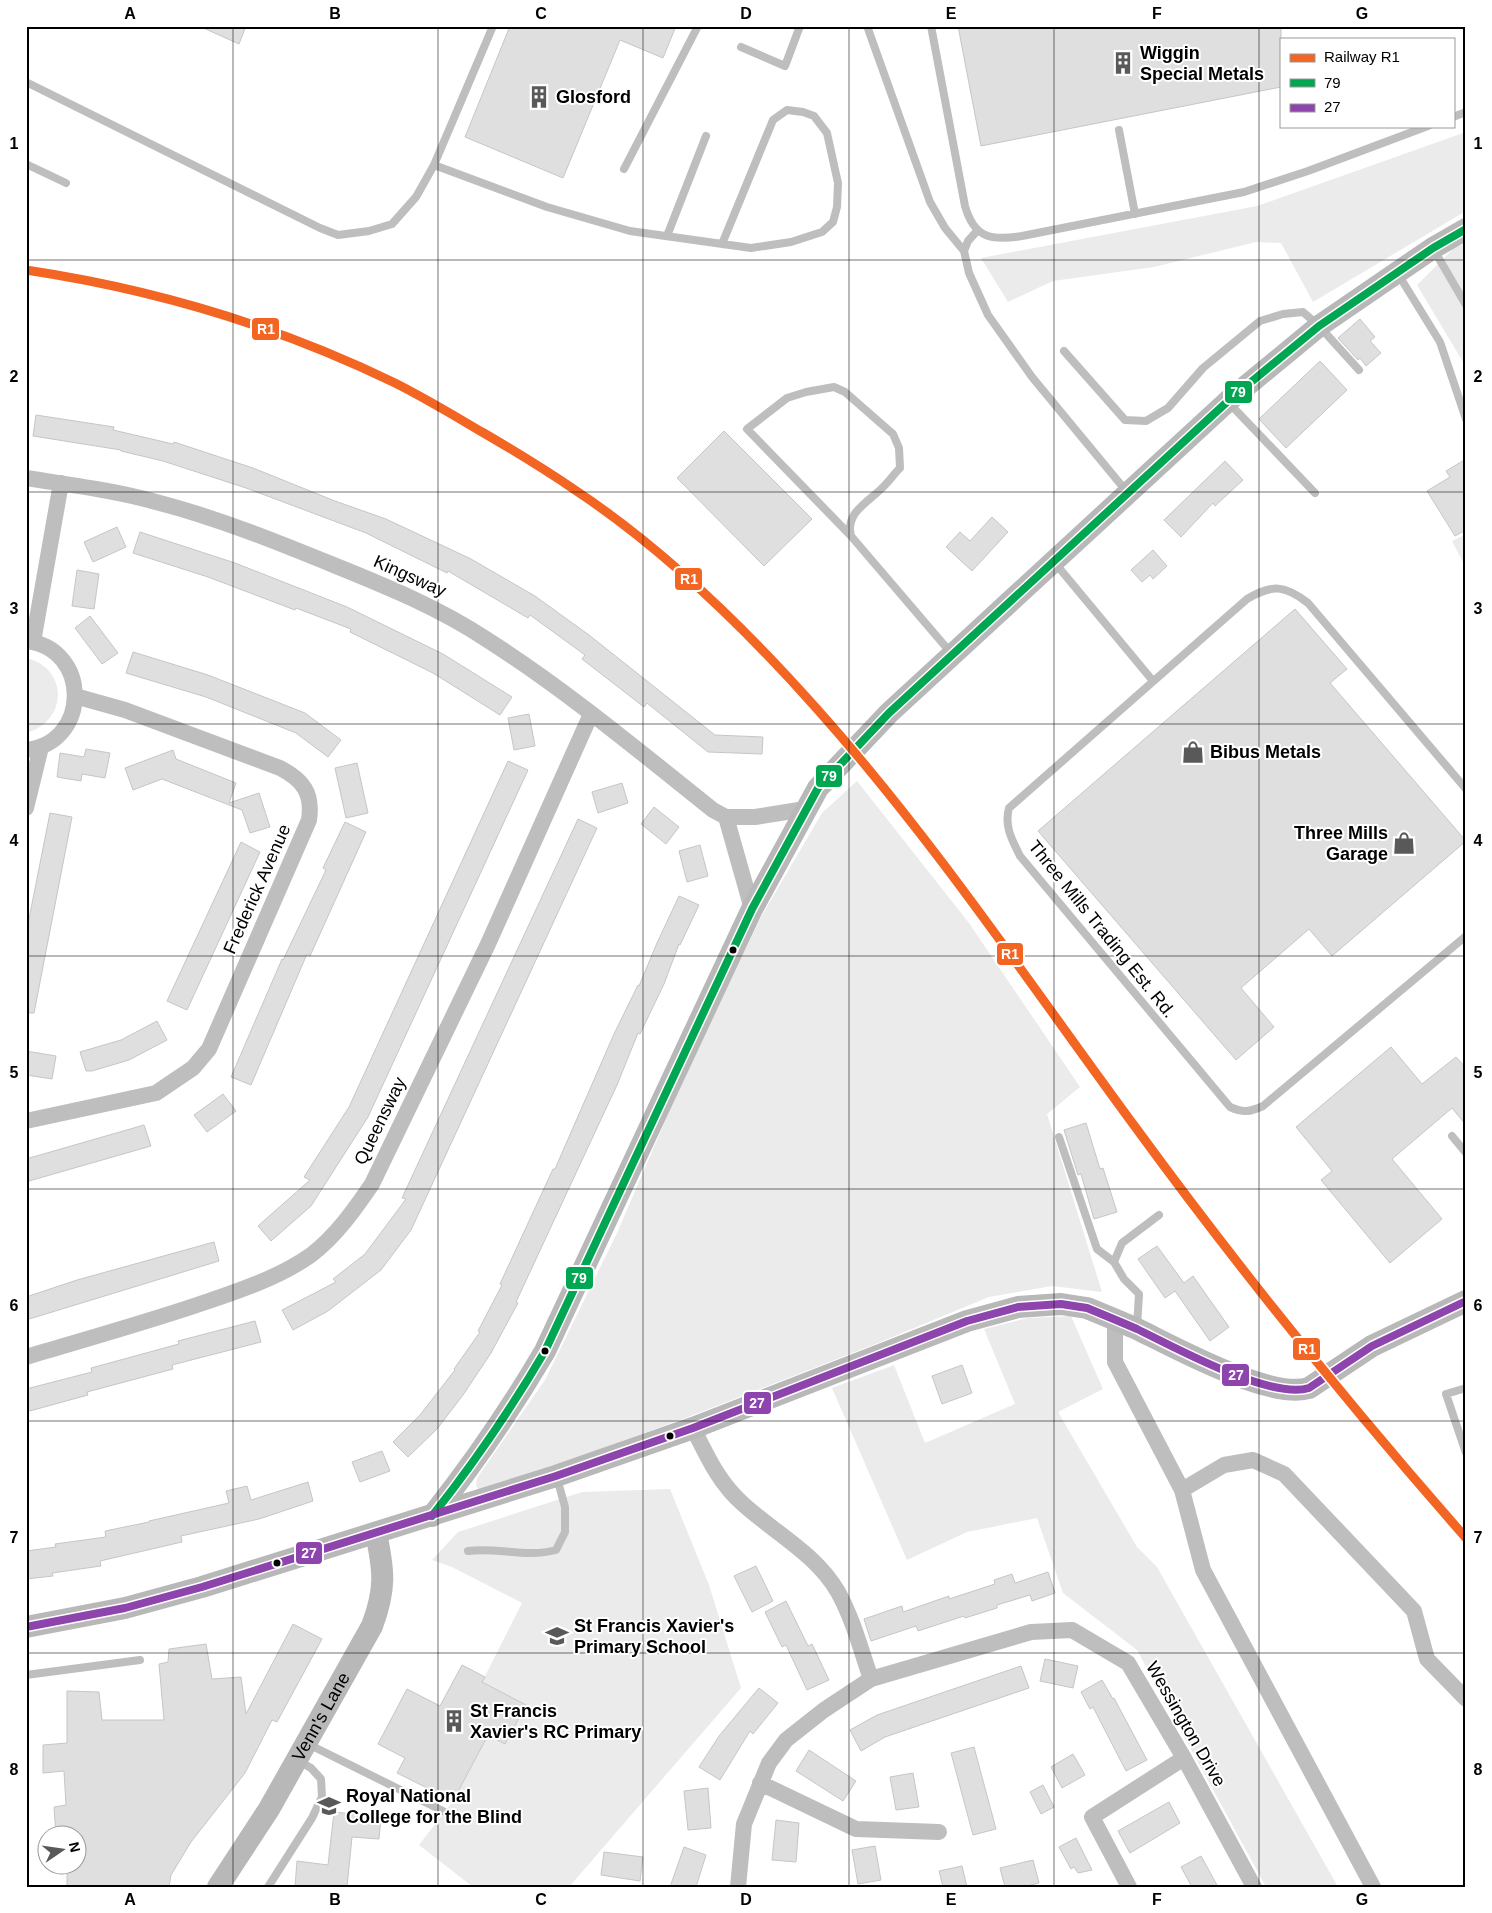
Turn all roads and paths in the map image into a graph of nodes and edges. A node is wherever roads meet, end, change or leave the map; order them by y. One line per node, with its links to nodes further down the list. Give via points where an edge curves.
1 (493, 26): 14 (lane)
2 (698, 26): 15 (lane)
3 (800, 26): 6 (lane, via 786,66)
4 (867, 26): 23 (lane, via 930,202)
5 (931, 26): 19 (lane, via 964,206)
6 (741, 47)
7 (26, 82): 14 (lane, via 338,234 369,231 392,224 416,197)
8 (1466, 112): 9 (lane)
9 (1454, 117)
10 (1423, 128): 17 (lane, via 1244,192)
11 (1119, 130): 17 (lane)
12 (706, 136): 20 (lane)
13 (26, 164): 16 (lane)
14 (434, 165): 20 (lane, via 547,206 630,231)
15 (624, 169)
16 (66, 183)
17 (1135, 214): 19 (lane, via 1006,238 992,238)
18 (1466, 230): 22 (street)
19 (977, 231): 23 (lane)
20 (667, 236): 21 (lane)
21 (722, 244): 21 (lane, via 751,248 791,242 822,232 833,222 838,183 827,133 814,116 787,110 772,120)
22 (1433, 248): 24 (street); 25 (lane)
23 (964, 251): 33 (lane, via 969,273 988,316 1032,378)
24 (1396, 272): 26 (street); 30 (lane, via 1440,342)
25 (1466, 305)
26 (1319, 326): 27 (lane, via 1303,312 1260,321 1203,368 1168,408 1146,421 1126,420 1116,412); 28 (lane); 29 (street)
27 (1064, 351)
28 (1359, 370)
29 (1228, 401): 33 (street); 34 (lane)
30 (1466, 419)
31 (26, 478): 32 (street, Kingsway)
32 (61, 483): 37 (street); 41 (street, Kingsway, via 104,490 204,516 378,583 437,609 486,638)
33 (1128, 493): 36 (street)
34 (1314, 493)
35 (851, 536): 35 (lane, via 848,527 859,508 900,468 899,448 893,434 845,392 834,387 787,398 747,429); 38 (lane)
36 (1054, 561): 38 (street); 39 (lane)
37 (30, 642): 40 (street, via 52,650 65,664 72,675)
38 (953, 654): 45 (street, via 889,713 818,788)
39 (1153, 681): 43 (lane, Three Mills Trading Est. Rd., via 1247,598 1262,590 1285,589 1308,603); 48 (lane, Three Mills Trading Est. Rd., via 1009,808 1006,817 1020,856 1230,1107 1252,1111 1263,1106)
40 (75, 696): 42 (street, via 66,727 57,737); 49 (street, Frederick Avenue, via 125,710 280,768 296,776 311,806 309,820 209,1049 193,1068 156,1093)
41 (591, 714): 46 (street, Kingsway); 58 (street, Queensway, via 488,944 372,1184 333,1235 311,1255 285,1271 231,1294)
42 (34, 749): 44 (street)
43 (1466, 789)
44 (26, 808)
45 (805, 809): 46 (street, via 772,816); 47 (street)
46 (726, 817): 47 (street)
47 (752, 909): 64 (street, via 545,1351 483,1449)
48 (1466, 936)
49 (26, 1121)
50 (1452, 1136): 52 (lane)
51 (1059, 1137): 54 (lane, via 1097,1249)
52 (1466, 1153)
53 (1159, 1215): 54 (lane, via 1122,1243)
54 (1114, 1262): 57 (lane, via 1124,1279 1139,1294)
55 (1466, 1301): 57 (street, via 1372,1346 1309,1388 1301,1390 1290,1390 1238,1375)
56 (1115, 1319): 57 (street); 60 (street, via 1087,1308 1061,1304 1010,1310 967,1321); 63 (street, via 1116,1362)
57 (1137, 1329)
58 (26, 1357)
59 (1466, 1388): 61 (lane, via 1446,1394)
60 (693, 1428): 62 (street); 70 (street, via 711,1466 725,1485 743,1504 805,1552 838,1592)
61 (1466, 1453)
62 (556, 1476): 64 (street); 66 (lane, via 565,1508 565,1532 556,1550 541,1554 484,1548)
63 (1182, 1490): 71 (street, via 1224,1465 1253,1460 1284,1474 1414,1611 1428,1659); 82 (street, via 1203,1570)
64 (432, 1516): 65 (street)
65 (376, 1533): 67 (street, via 133,1606); 72 (street, Venn's Lane, via 383,1567 380,1605 372,1626)
66 (468, 1550)
67 (26, 1627)
68 (140, 1660): 69 (lane)
69 (26, 1675)
70 (871, 1679): 73 (street, Wessington Drive, via 1031,1632 1072,1630 1128,1662); 74 (street, Wessington Drive, via 786,1740 769,1763)
71 (1466, 1699)
72 (302, 1751): 75 (lane); 77 (street, Venn's Lane); 78 (lane, via 321,1778 322,1797)
73 (1184, 1758): 80 (street, via 1092,1817); 81 (street, Wessington Drive)
74 (760, 1783): 76 (street, via 856,1829); 79 (street, Wessington Drive, via 744,1824)
75 (451, 1815)
76 (939, 1832)
77 (218, 1887)
78 (268, 1887)
79 (738, 1887)
80 (1128, 1887)
81 (1254, 1887)
82 (1373, 1887)

